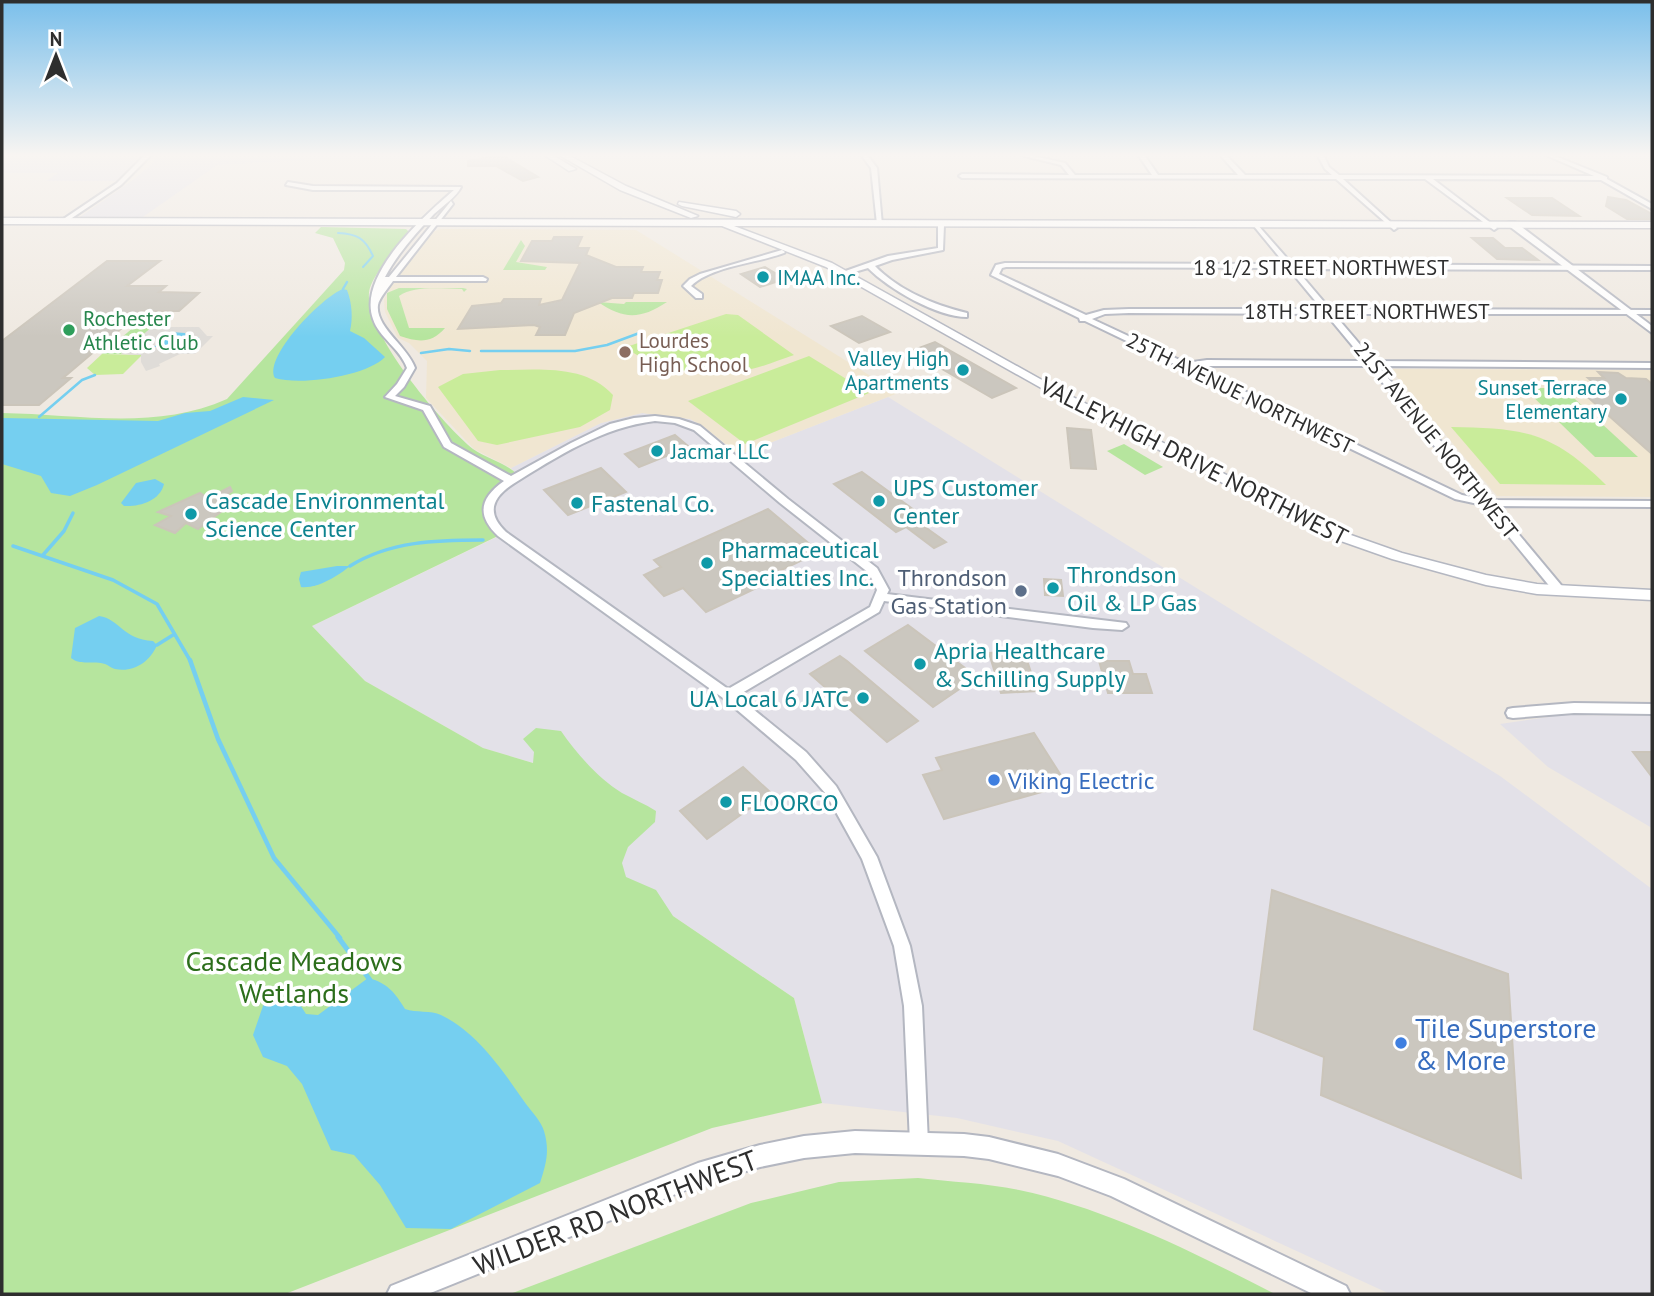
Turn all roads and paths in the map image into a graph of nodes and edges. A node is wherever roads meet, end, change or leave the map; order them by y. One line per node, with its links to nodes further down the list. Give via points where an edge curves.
1 (71, 216): 12 (street)
2 (430, 216): 15 (street)
3 (441, 216): 17 (street)
4 (641, 216): 13 (main road)
5 (674, 216): 14 (main road, VALLEYHIGH DRIVE NORTHWEST)
6 (691, 216): 18 (main road, VALLEYHIGH DRIVE NORTHWEST)
7 (771, 216): 16 (main road)
8 (876, 216): 19 (street)
9 (1381, 216): 24 (street)
10 (1478, 216): 25 (street)
11 (2, 221): 12 (main road)
12 (64, 221): 15 (main road)
13 (634, 221): 14 (main road); 17 (main road)
14 (690, 221): 18 (main road, VALLEYHIGH DRIVE NORTHWEST)
15 (425, 222): 17 (main road); 36 (street)
16 (829, 222): 18 (main road); 19 (main road)
17 (436, 223): 18 (main road); 36 (street)
18 (707, 223): 20 (main road); 29 (main road, VALLEYHIGH DRIVE NORTHWEST)
19 (875, 224): 21 (main road); 23 (main road)
20 (724, 225): 23 (main road); 28 (main road, VALLEYHIGH DRIVE NORTHWEST)
21 (941, 225): 22 (main road); 30 (street, via 942,249)
22 (1256, 225): 24 (main road); 31 (street, 21ST AVENUE NORTHWEST)
23 (801, 226): 28 (main road, via 770,231 768,236)
24 (1392, 226): 25 (main road)
25 (1491, 226): 26 (main road)
26 (1514, 226): 27 (main road); 32 (street)
27 (1652, 227)
28 (775, 243): 34 (main road, VALLEYHIGH DRIVE NORTHWEST)
29 (782, 252): 34 (main road, VALLEYHIGH DRIVE NORTHWEST); 38 (street, via 696,277 688,286)
30 (870, 265): 34 (street); 42 (street, via 885,279 944,310)
31 (1291, 267): 32 (street, 18 1/2 STREET NORTHWEST); 35 (street, 18 1/2 STREET NORTHWEST, via 1005,265); 39 (street, 21ST AVENUE NORTHWEST)
32 (1571, 268): 33 (street, 18 1/2 STREET NORTHWEST); 40 (street)
33 (1652, 268)
34 (841, 274): 51 (main road, VALLEYHIGH DRIVE NORTHWEST, via 1063,396 1326,531 1460,574)
35 (995, 275): 43 (street, 25TH AVENUE NORTHWEST)
36 (383, 282): 37 (street); 48 (street, via 374,306 376,318 409,359 411,368 389,397 427,408 447,445)
37 (481, 283)
38 (699, 296)
39 (1330, 311): 40 (street, 18TH STREET NORTHWEST); 43 (street, 18TH STREET NORTHWEST, via 1115,311); 45 (street, 21ST AVENUE NORTHWEST)
40 (1628, 312): 41 (street, 18TH STREET NORTHWEST); 44 (street)
41 (1652, 312)
42 (964, 315)
43 (1083, 319): 47 (street, 25TH AVENUE NORTHWEST)
44 (1652, 330)
45 (1374, 363): 46 (street); 47 (street); 49 (street, 21ST AVENUE NORTHWEST)
46 (1652, 365)
47 (1183, 366): 49 (street, 25TH AVENUE NORTHWEST, via 1443,490)
48 (512, 481): 53 (street, via 604,429 651,419 682,422 697,428 873,571 881,583); 55 (street, via 490,502 494,527)
49 (1488, 503): 50 (street, 25TH AVENUE NORTHWEST); 51 (street, 21ST AVENUE NORTHWEST)
50 (1652, 503)
51 (1560, 591): 52 (main road, VALLEYHIGH DRIVE NORTHWEST)
52 (1652, 595)
53 (882, 597): 54 (street); 55 (street, via 867,616)
54 (1122, 626)
55 (728, 695): 58 (street, via 819,776 869,857 897,926 909,977)
56 (1652, 709): 57 (street)
57 (1513, 713)
58 (919, 1143): 59 (street, WILDER RD NORTHWEST, via 804,1147 698,1174); 60 (street, WILDER RD NORTHWEST, via 989,1148 1058,1165)
59 (399, 1294)
60 (1338, 1294)

